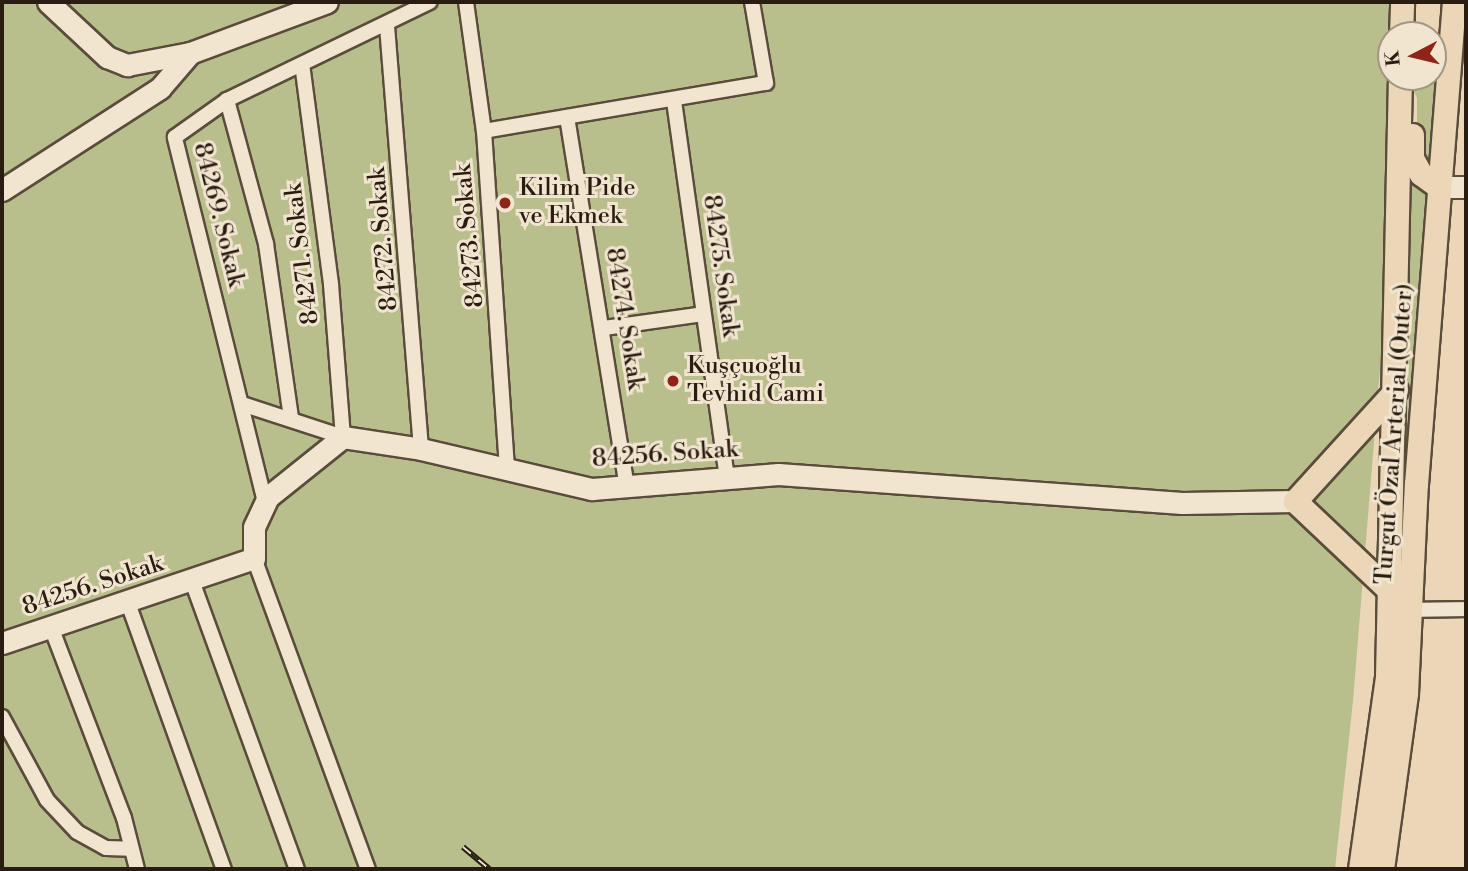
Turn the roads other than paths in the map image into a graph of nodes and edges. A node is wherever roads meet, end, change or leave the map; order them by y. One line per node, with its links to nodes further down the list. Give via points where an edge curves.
1 (48, 2): 10 (street, via 107,57 127,65)
2 (327, 2): 10 (street)
3 (430, 2): 9 (street, 84269. Sokak)
4 (466, 2): 17 (street, 84273. Sokak)
5 (752, 2): 15 (street, via 766,83)
6 (1402, 2): 8 (main road)
7 (1454, 2): 18 (main road, Turgut Özal Arterial (Outer))
8 (1401, 21)
9 (387, 26): 11 (street, 84269. Sokak); 27 (street, 84272. Sokak)
10 (190, 53): 20 (street, via 160,88)
11 (302, 65): 14 (street, 84269. Sokak); 26 (street, 84271. Sokak, via 331,284)
12 (1400, 91): 23 (main road, Turgut Özal Arterial (Outer))
13 (1412, 91): 18 (main road, via 1412,158 1421,174)
14 (227, 100): 24 (street, 84269. Sokak, via 175,137); 25 (street, via 266,244)
15 (674, 102): 16 (street); 21 (street, 84275. Sokak)
16 (567, 117): 17 (street); 22 (street, 84274. Sokak)
17 (484, 131): 28 (street, 84273. Sokak)
18 (1439, 187): 19 (street); 38 (main road, Turgut Özal Arterial (Outer))
19 (1466, 187)
20 (2, 190)
21 (703, 314): 22 (street); 29 (street, 84275. Sokak)
22 (604, 328): 30 (street, 84274. Sokak)
23 (1396, 390): 31 (main road); 35 (main road, Turgut Özal Arterial (Outer))
24 (242, 404): 25 (street); 32 (street, 84269. Sokak)
25 (291, 418): 26 (street)
26 (343, 438): 27 (street, 84256. Sokak); 32 (street, via 300,468)
27 (421, 449): 28 (street, 84256. Sokak)
28 (507, 468): 30 (street, 84256. Sokak, via 592,489)
29 (727, 478): 30 (street, 84256. Sokak); 31 (street, 84256. Sokak, via 778,474 1182,503)
30 (627, 488)
31 (1295, 501): 35 (main road)
32 (265, 502): 33 (street, via 254,527)
33 (254, 558): 34 (street, 84256. Sokak); 46 (street)
34 (192, 581): 36 (street, 84256. Sokak); 45 (street)
35 (1389, 590): 47 (main road, Turgut Özal Arterial (Outer), via 1387,677)
36 (128, 603): 39 (street, 84256. Sokak); 44 (street)
37 (1466, 609): 38 (street)
38 (1410, 610): 48 (main road, Turgut Özal Arterial (Outer), via 1406,693)
39 (51, 627): 40 (street, 84256. Sokak); 42 (street, via 124,818)
40 (2, 643)
41 (2, 717): 42 (street, via 47,800 77,832 106,848)
42 (130, 849): 43 (street)
43 (137, 869)
44 (224, 869)
45 (297, 869)
46 (368, 869)
47 (1360, 869)
48 (1382, 869)

